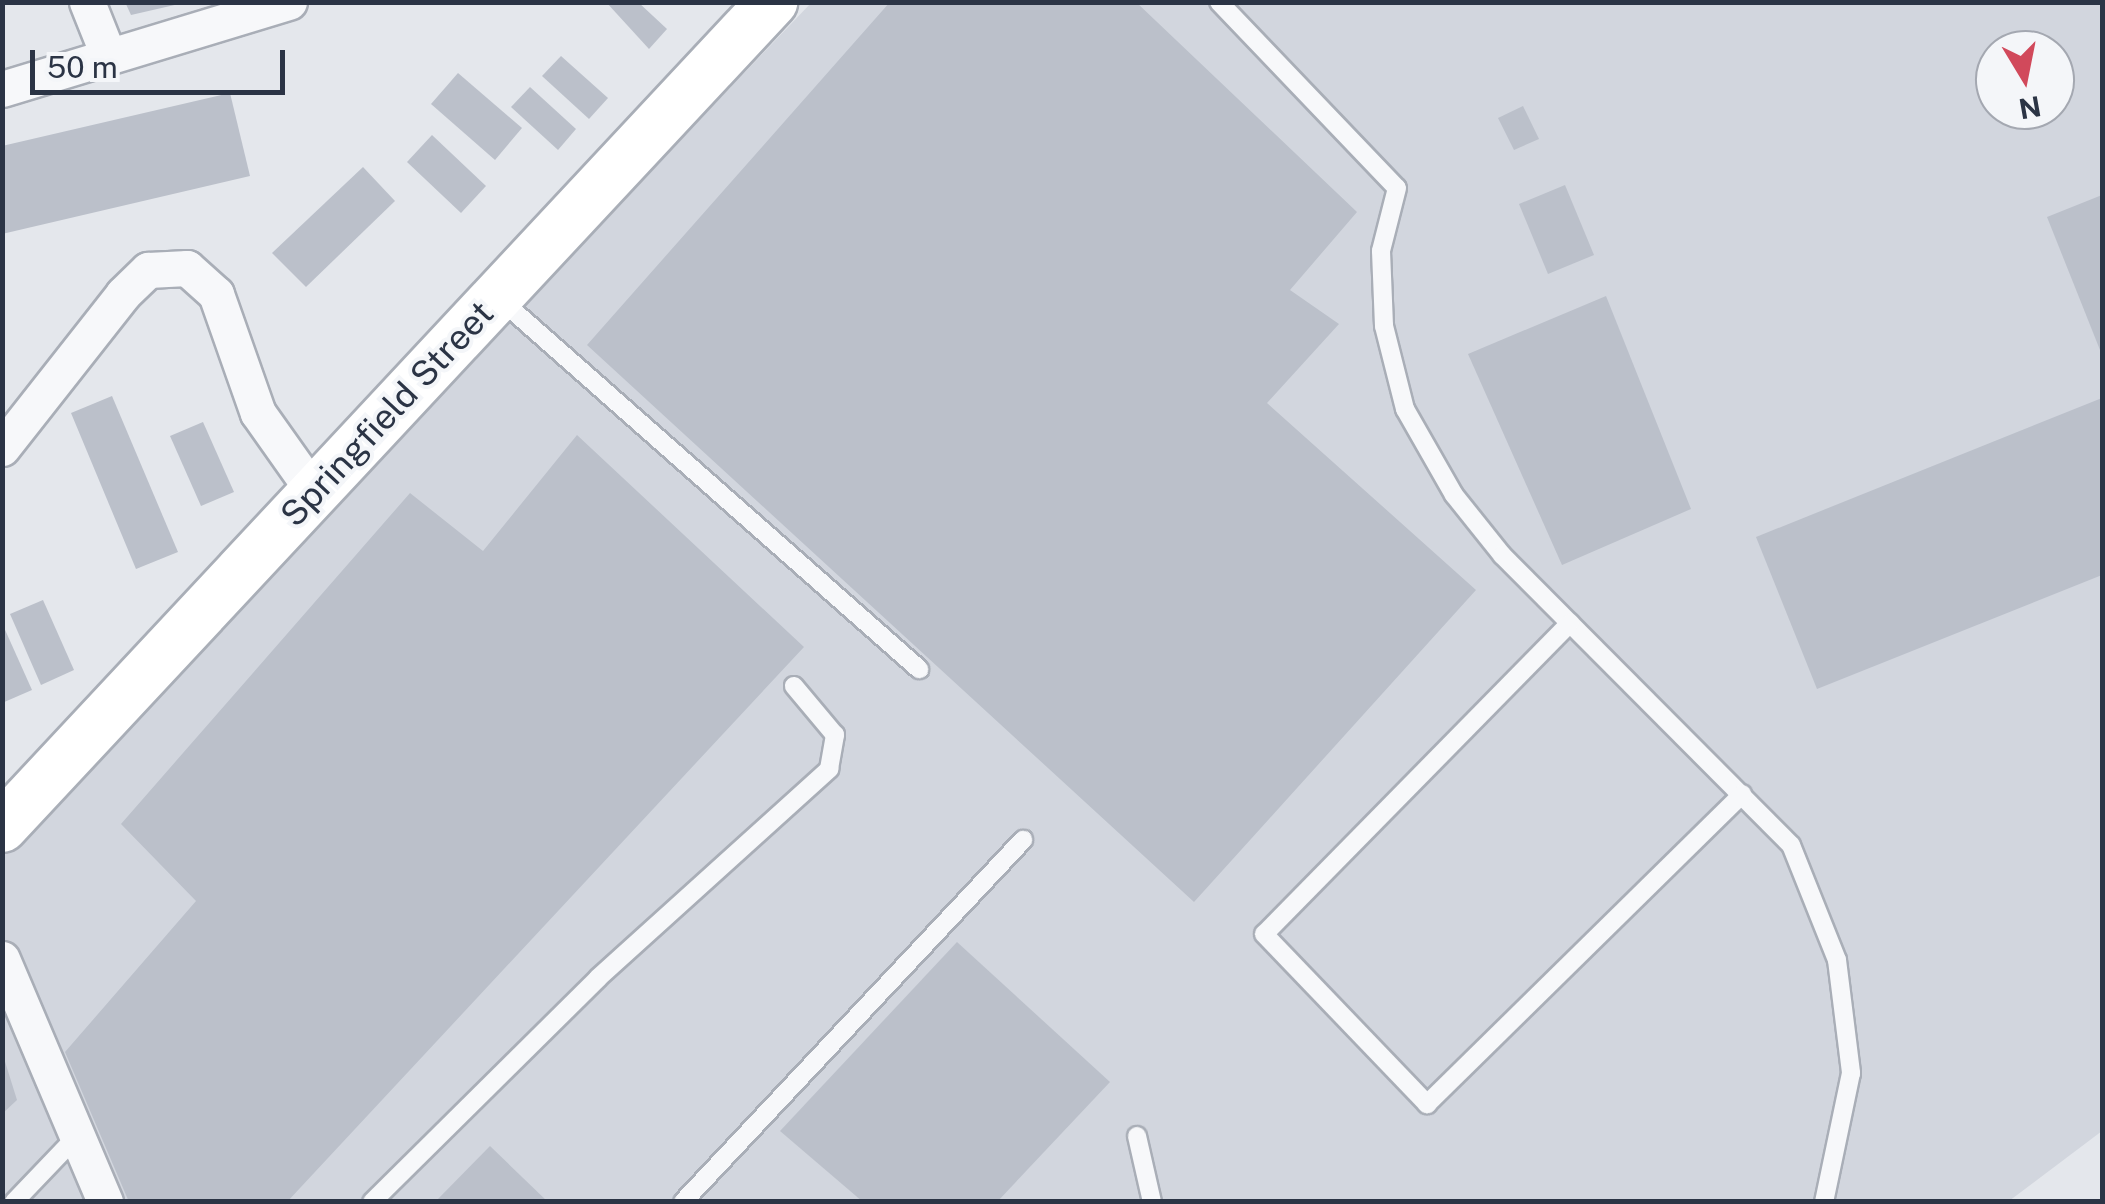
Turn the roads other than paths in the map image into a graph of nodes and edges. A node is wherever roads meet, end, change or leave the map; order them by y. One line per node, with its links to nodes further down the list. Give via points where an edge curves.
1 (87, 2): 5 (street)
2 (289, 2): 5 (street)
3 (772, 2): 7 (main road, Springfield Street)
4 (1219, 2): 10 (lane, via 1397,188 1381,251 1384,326 1404,408 1454,495)
5 (107, 52): 6 (street)
6 (2, 88)
7 (497, 296): 9 (main road, Springfield Street); 11 (lane)
8 (2, 448): 9 (street, via 123,294 148,270 177,266 216,294 258,413)
9 (314, 492): 14 (main road, Springfield Street)
10 (1570, 623): 13 (lane); 13 (lane, via 1264,934 1427,1104)
11 (920, 668)
12 (794, 686): 21 (lane, via 835,735 829,769 598,978)
13 (1742, 794): 24 (lane, via 1790,846 1838,960 1851,1073)
14 (2, 827)
15 (1024, 840): 22 (lane)
16 (2, 959): 17 (street)
17 (78, 1134): 19 (lane); 20 (street)
18 (1137, 1136): 23 (lane)
19 (14, 1202)
20 (106, 1202)
21 (372, 1202)
22 (682, 1202)
23 (1152, 1202)
24 (1824, 1202)

